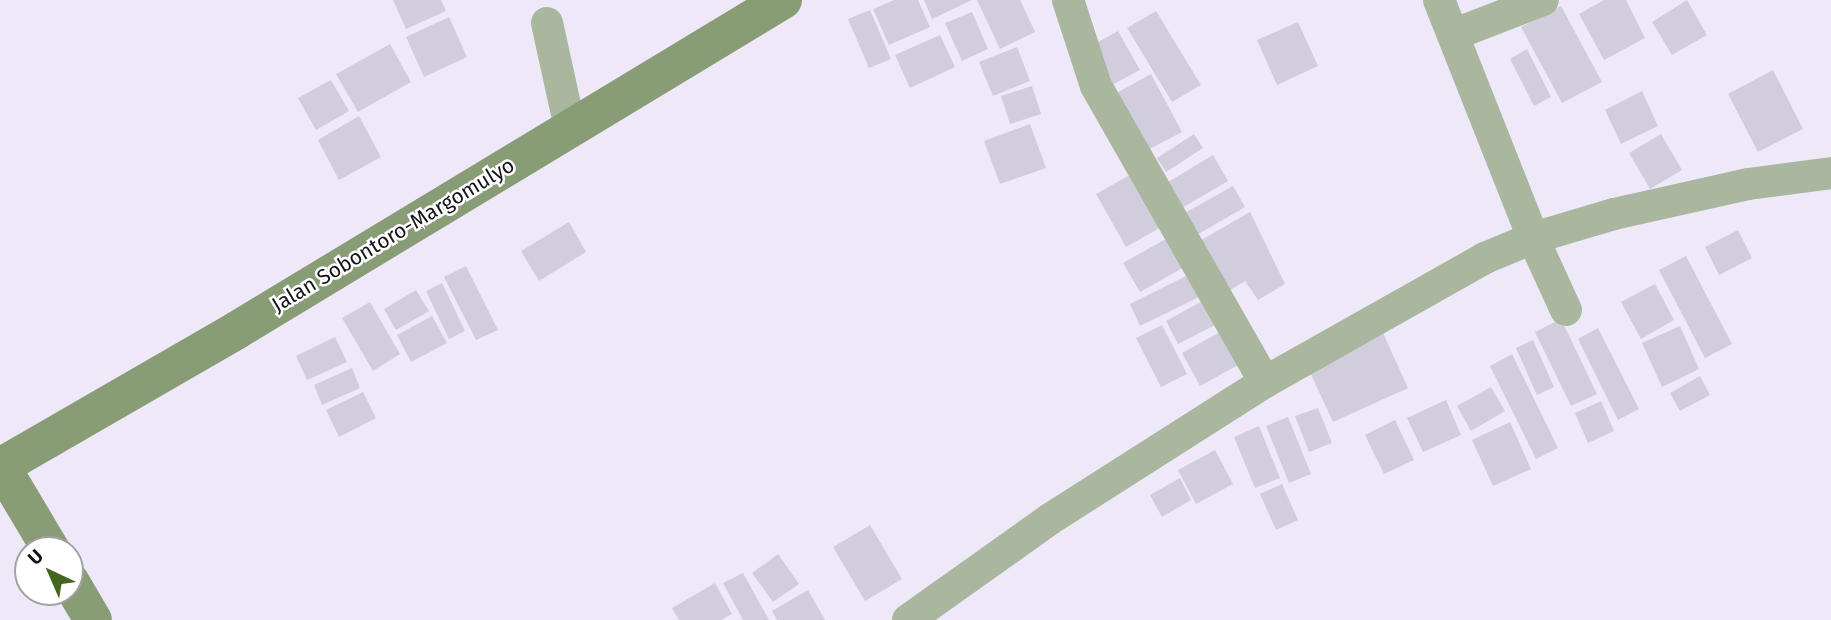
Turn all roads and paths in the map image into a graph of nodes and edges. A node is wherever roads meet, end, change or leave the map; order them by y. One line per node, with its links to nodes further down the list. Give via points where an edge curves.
1 (783, 0): 7 (street, Jalan Sobontoro-Margomulyo)
2 (1068, 0): 11 (street, via 1096,86)
3 (1439, 0): 6 (street)
4 (1543, 0): 6 (street)
5 (547, 23): 7 (street)
6 (1455, 34): 9 (street)
7 (570, 128): 12 (street, Jalan Sobontoro-Margomulyo, via 237,330)
8 (1831, 173): 9 (street, via 1748,184 1614,214)
9 (1533, 238): 10 (street); 11 (street, via 1485,258)
10 (1566, 310)
11 (1265, 382): 16 (street, via 1050,519)
12 (10, 460): 13 (street)
13 (45, 536)
14 (84, 605): 15 (street)
15 (93, 620)
16 (908, 620)

